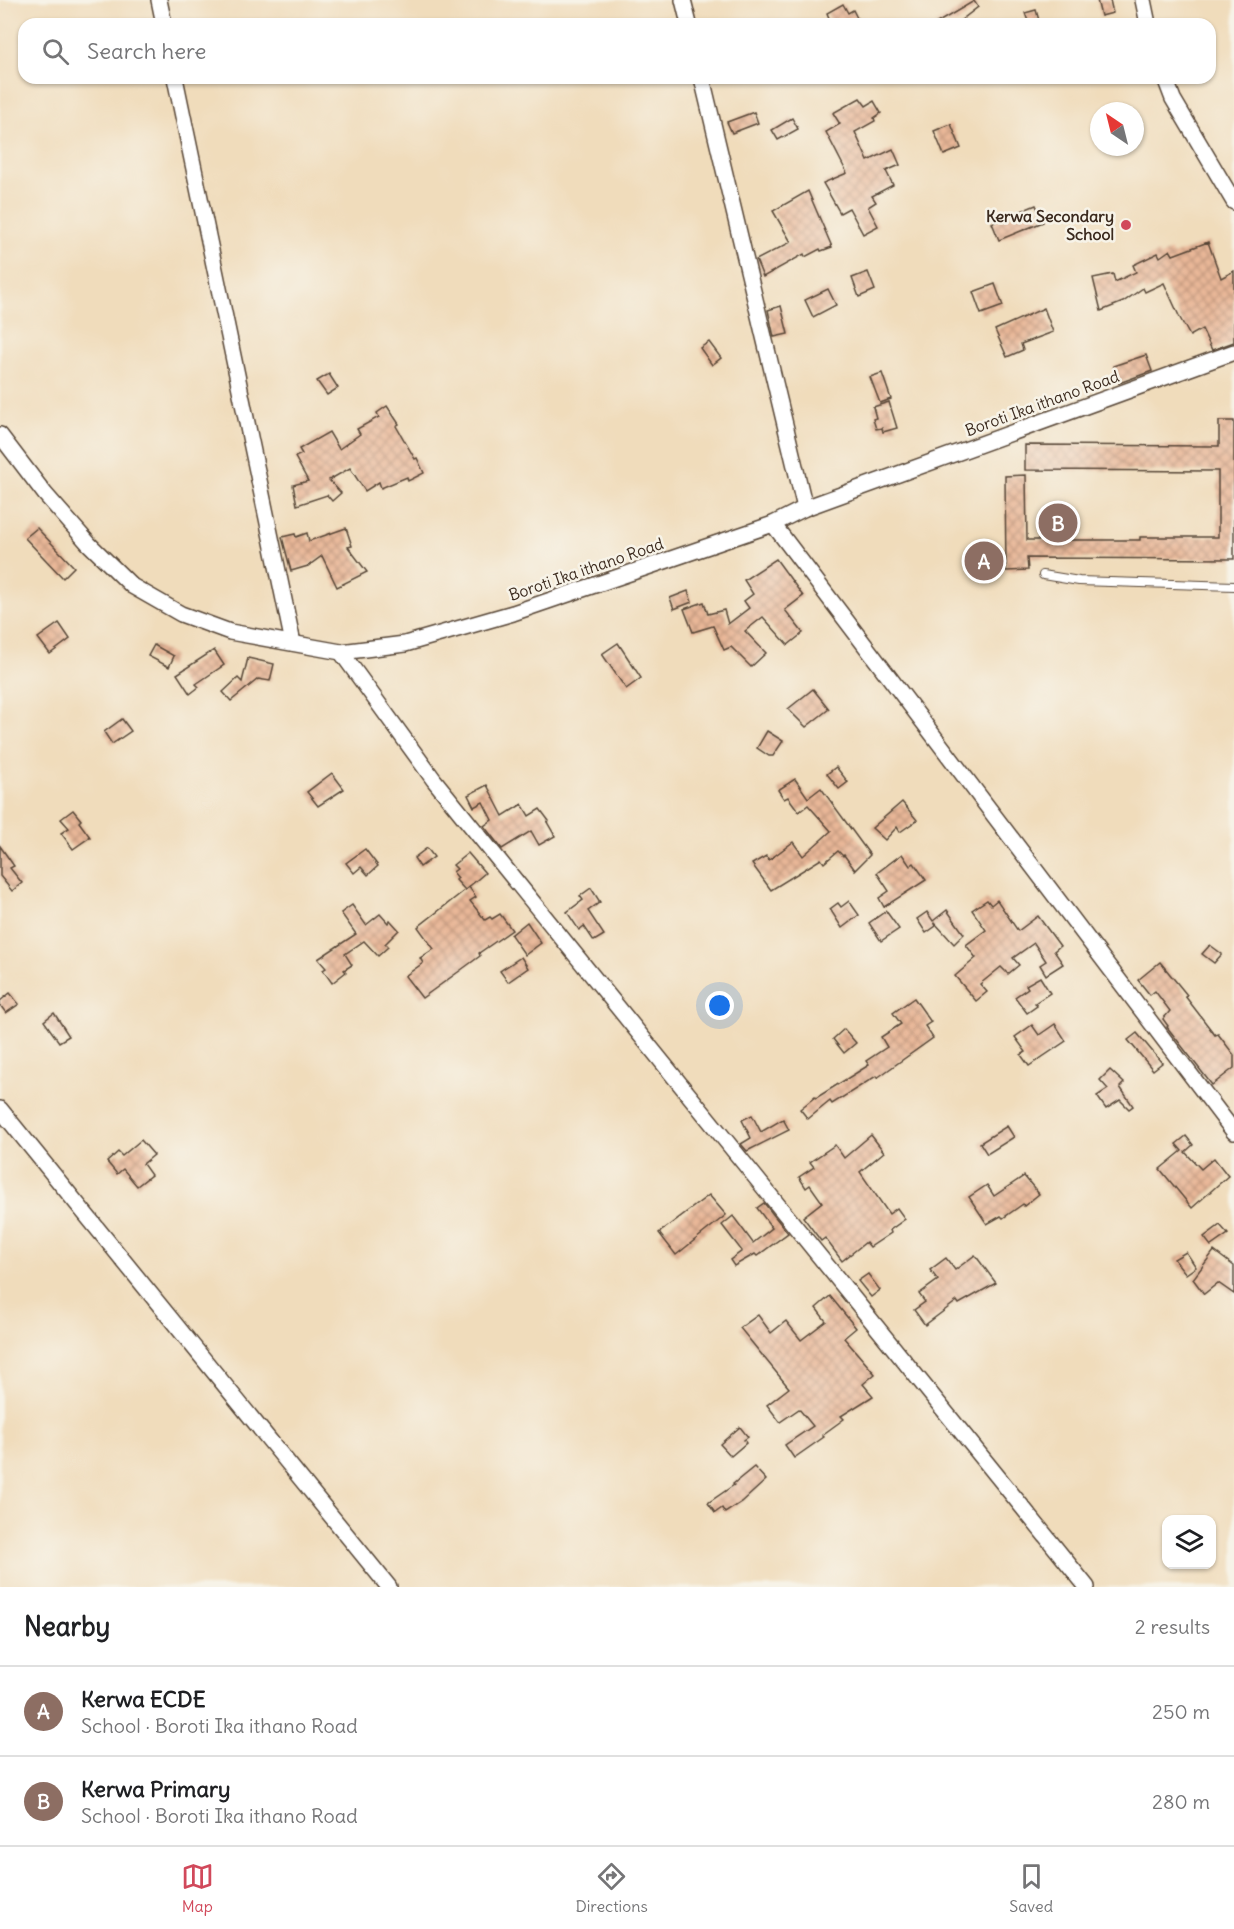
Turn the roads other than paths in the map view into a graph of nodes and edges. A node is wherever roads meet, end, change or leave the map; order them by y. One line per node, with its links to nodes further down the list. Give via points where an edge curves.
1 (159, 0): 4 (street)
2 (683, 0): 5 (street)
3 (1143, 0): 6 (street)
4 (163, 18)
5 (688, 18)
6 (1147, 18)
7 (176, 84): 17 (street)
8 (703, 84): 13 (street)
9 (1167, 84): 10 (street)
10 (1234, 202)
11 (1234, 352): 13 (street, Boroti Ika ithano Road)
12 (0, 435): 17 (street, Boroti Ika ithano Road, via 45,494 132,586 181,614 230,632)
13 (805, 508): 14 (street, Boroti Ika ithano Road)
14 (773, 524): 18 (street, Boroti Ika ithano Road, via 513,613 405,644); 20 (street)
15 (1043, 575): 16 (lane, via 1079,581)
16 (1234, 586)
17 (293, 643): 18 (street, Boroti Ika ithano Road)
18 (340, 652): 22 (street, via 434,780)
19 (0, 1109): 21 (street)
20 (1234, 1132)
21 (389, 1587)
22 (1087, 1587)

